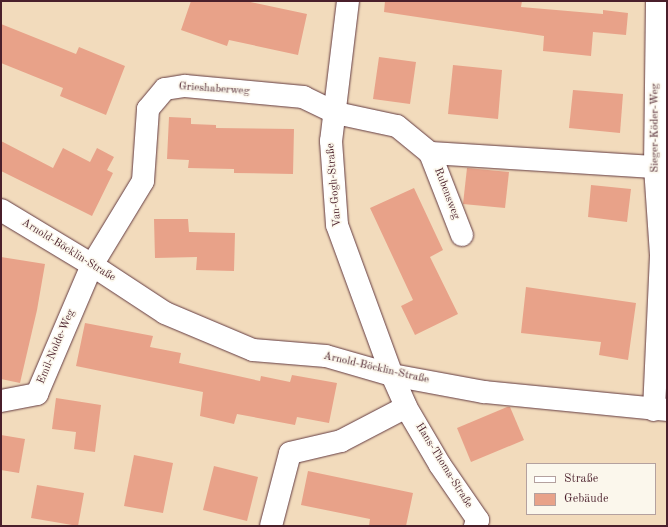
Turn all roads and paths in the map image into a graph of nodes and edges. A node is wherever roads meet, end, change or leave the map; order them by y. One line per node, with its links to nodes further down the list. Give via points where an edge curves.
1 (348, 1): 3 (street, Van-Gogh-Straße)
2 (657, 1): 5 (street, Sieger-Köder-Weg)
3 (336, 113): 4 (street, Rubensweg, via 397,126); 8 (street, Grieshaberweg, via 304,97 185,86 165,89 148,109 143,181); 9 (street, Van-Gogh-Straße, via 331,141 337,225)
4 (430, 153): 5 (street, Rubensweg); 7 (street, Rubensweg)
5 (655, 167): 12 (street, Sieger-Köder-Weg, via 661,255)
6 (1, 210): 8 (street, Arnold-Böcklin-Straße)
7 (462, 235)
8 (92, 265): 9 (street, Arnold-Böcklin-Straße, via 165,313 253,350 326,356); 10 (street, Emil-Nolde-Weg, via 37,394)
9 (392, 375): 11 (street, Van-Gogh-Straße); 12 (street, Arnold-Böcklin-Straße, via 484,392)
10 (1, 401)
11 (406, 407): 13 (street, via 341,441 290,453); 14 (street, Hans-Thoma-Straße, via 478,520)
12 (660, 410)
13 (272, 526)
14 (475, 526)

